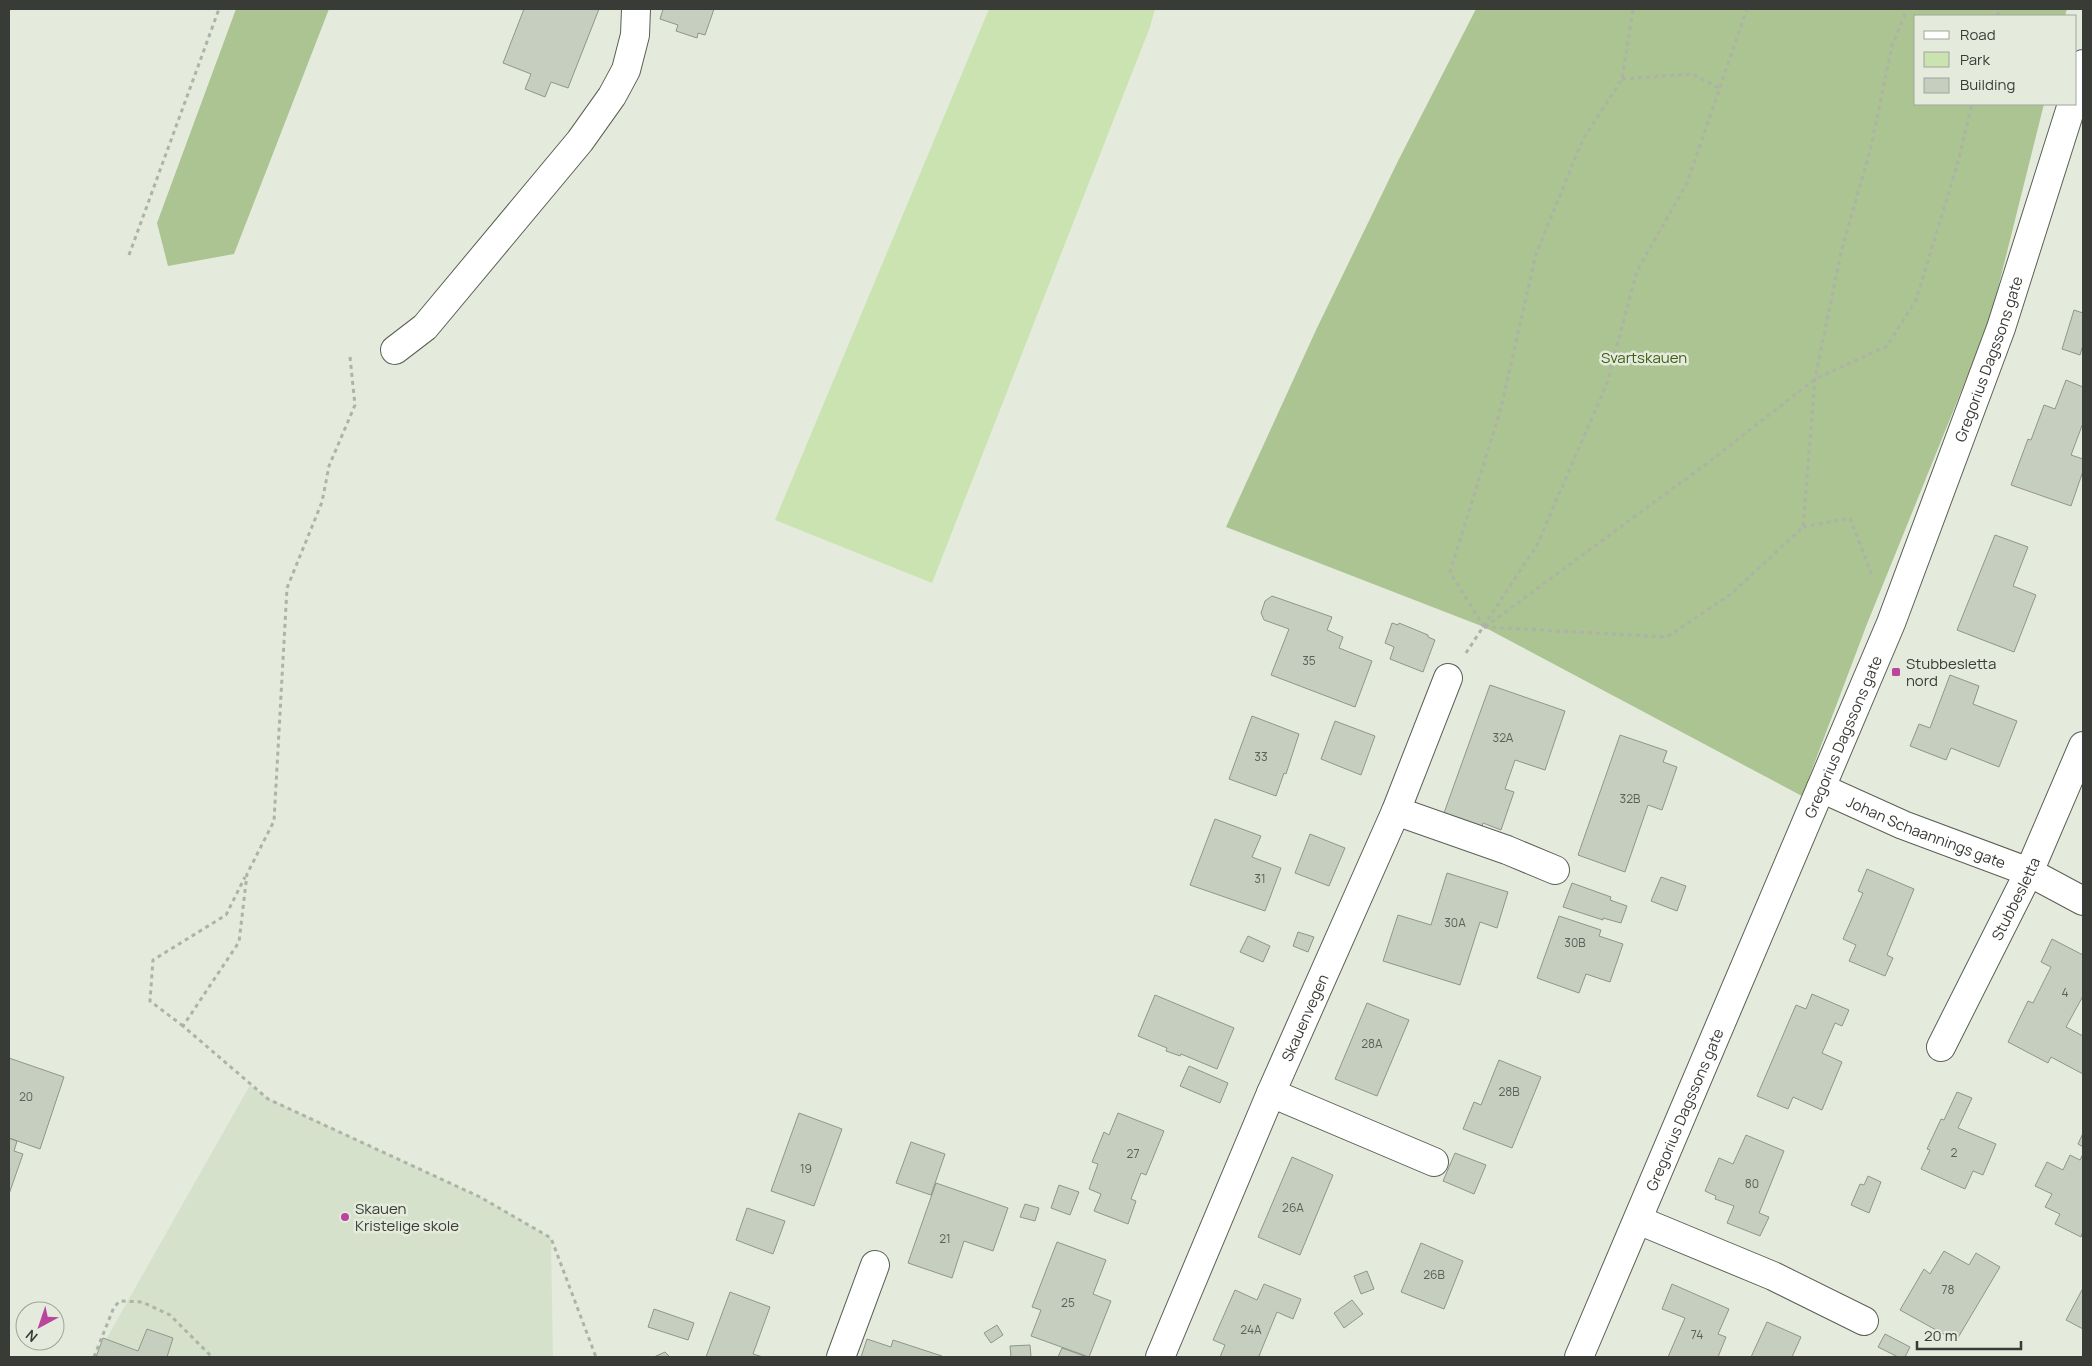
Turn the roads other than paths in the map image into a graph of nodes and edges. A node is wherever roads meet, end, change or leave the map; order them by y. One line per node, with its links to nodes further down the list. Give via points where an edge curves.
1 (636, 9): 5 (street, via 636,35 626,70 580,142 425,327)
2 (2083, 64): 3 (street)
3 (2077, 88)
4 (2072, 105): 8 (street, Gregorius Dagssons gate, via 2001,328 1891,623)
5 (395, 350)
6 (1448, 678): 9 (street, Skauenvegen)
7 (2083, 746): 11 (street, Stubbesletta)
8 (1821, 788): 11 (street, Johan Schaannings gate, via 1903,825); 16 (street, Gregorius Dagssons gate)
9 (1396, 811): 10 (street); 14 (street, Skauenvegen)
10 (1555, 870)
11 (2029, 872): 12 (street, Johan Schaannings gate); 13 (street, Stubbesletta)
12 (2083, 901)
13 (1940, 1047)
14 (1271, 1093): 15 (street); 20 (street, Skauenvegen)
15 (1434, 1162)
16 (1638, 1220): 18 (street, via 1773,1276); 21 (street, Gregorius Dagssons gate)
17 (875, 1265): 19 (street)
18 (1864, 1321)
19 (841, 1357)
20 (1160, 1357)
21 (1578, 1357)

